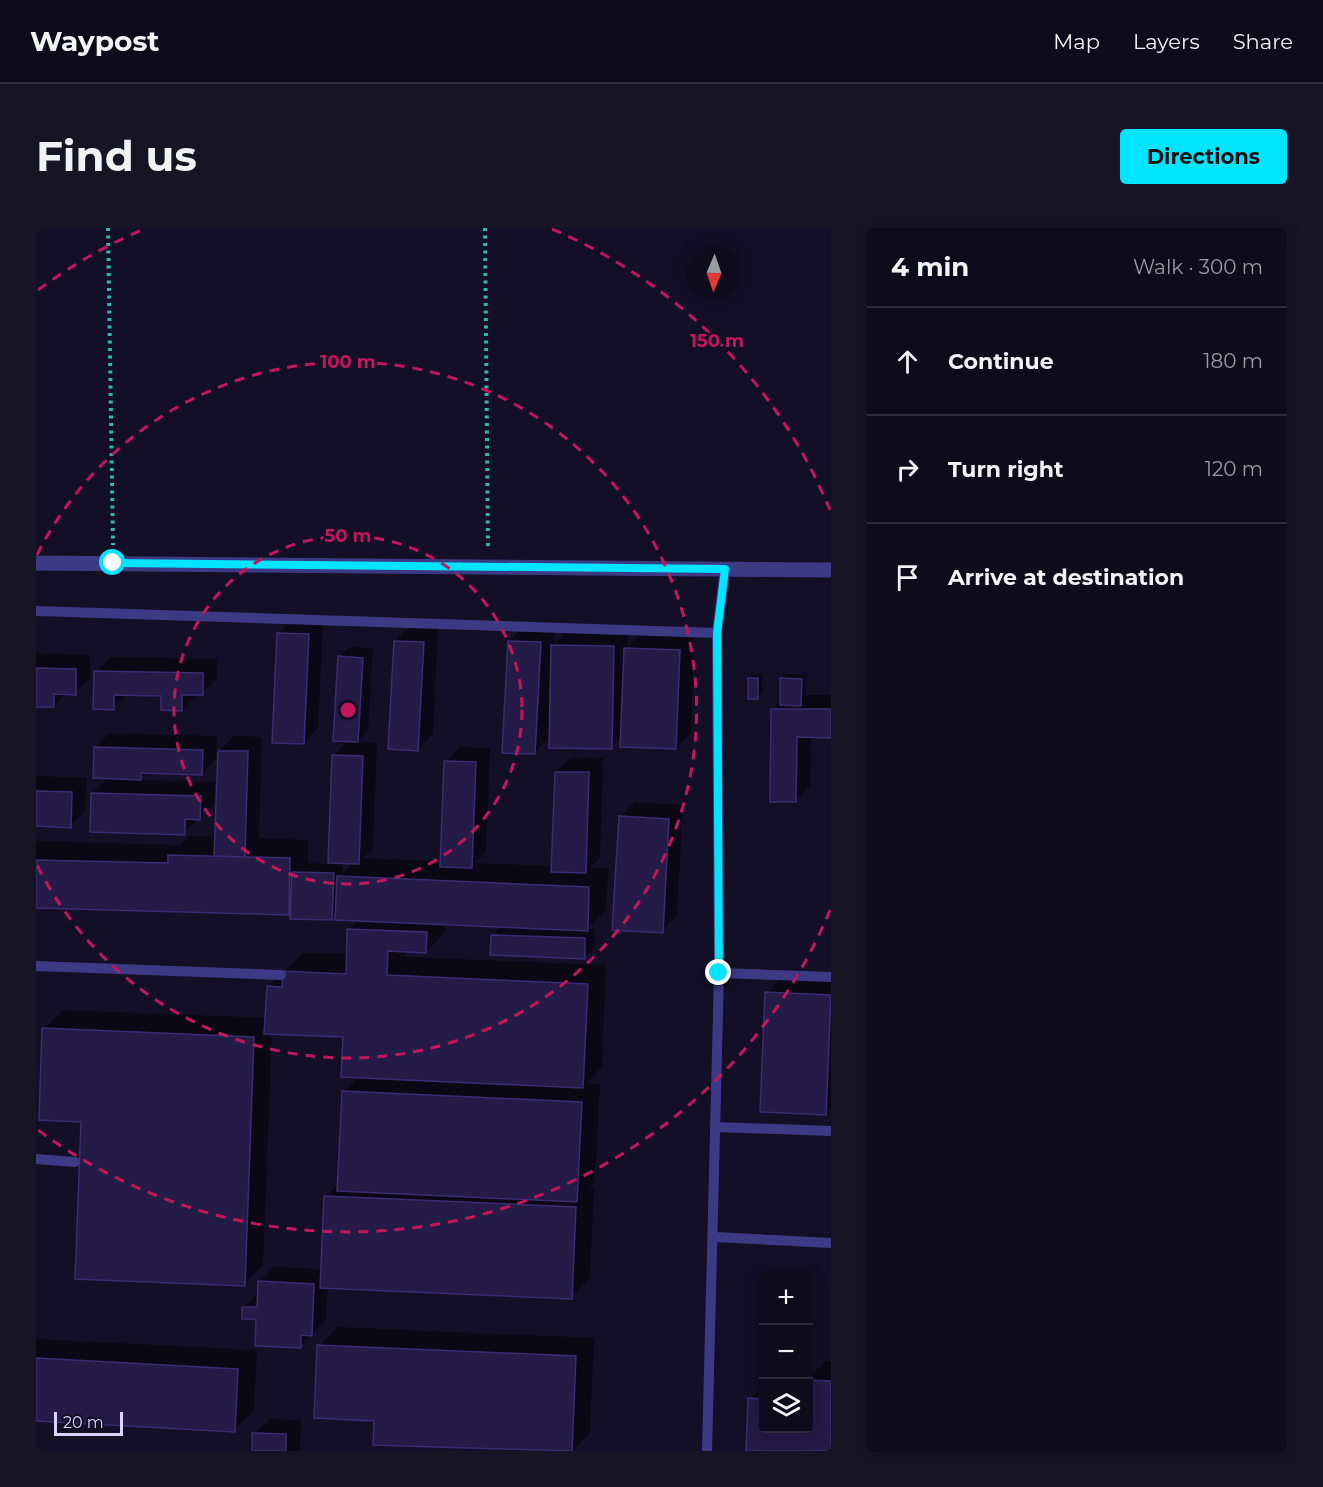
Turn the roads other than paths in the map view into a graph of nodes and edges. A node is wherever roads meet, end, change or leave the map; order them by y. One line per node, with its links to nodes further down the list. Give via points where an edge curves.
1 (36, 563): 2 (street)
2 (725, 569): 3 (street); 5 (lane)
3 (831, 570)
4 (36, 611): 5 (lane)
5 (717, 633): 7 (lane)
6 (36, 966): 8 (lane)
7 (719, 973): 9 (lane); 10 (lane)
8 (281, 975)
9 (831, 977)
10 (717, 1127): 11 (lane); 14 (lane)
11 (831, 1131)
12 (36, 1159): 13 (lane)
13 (75, 1162)
14 (714, 1237): 15 (lane); 16 (lane)
15 (831, 1243)
16 (707, 1451)

